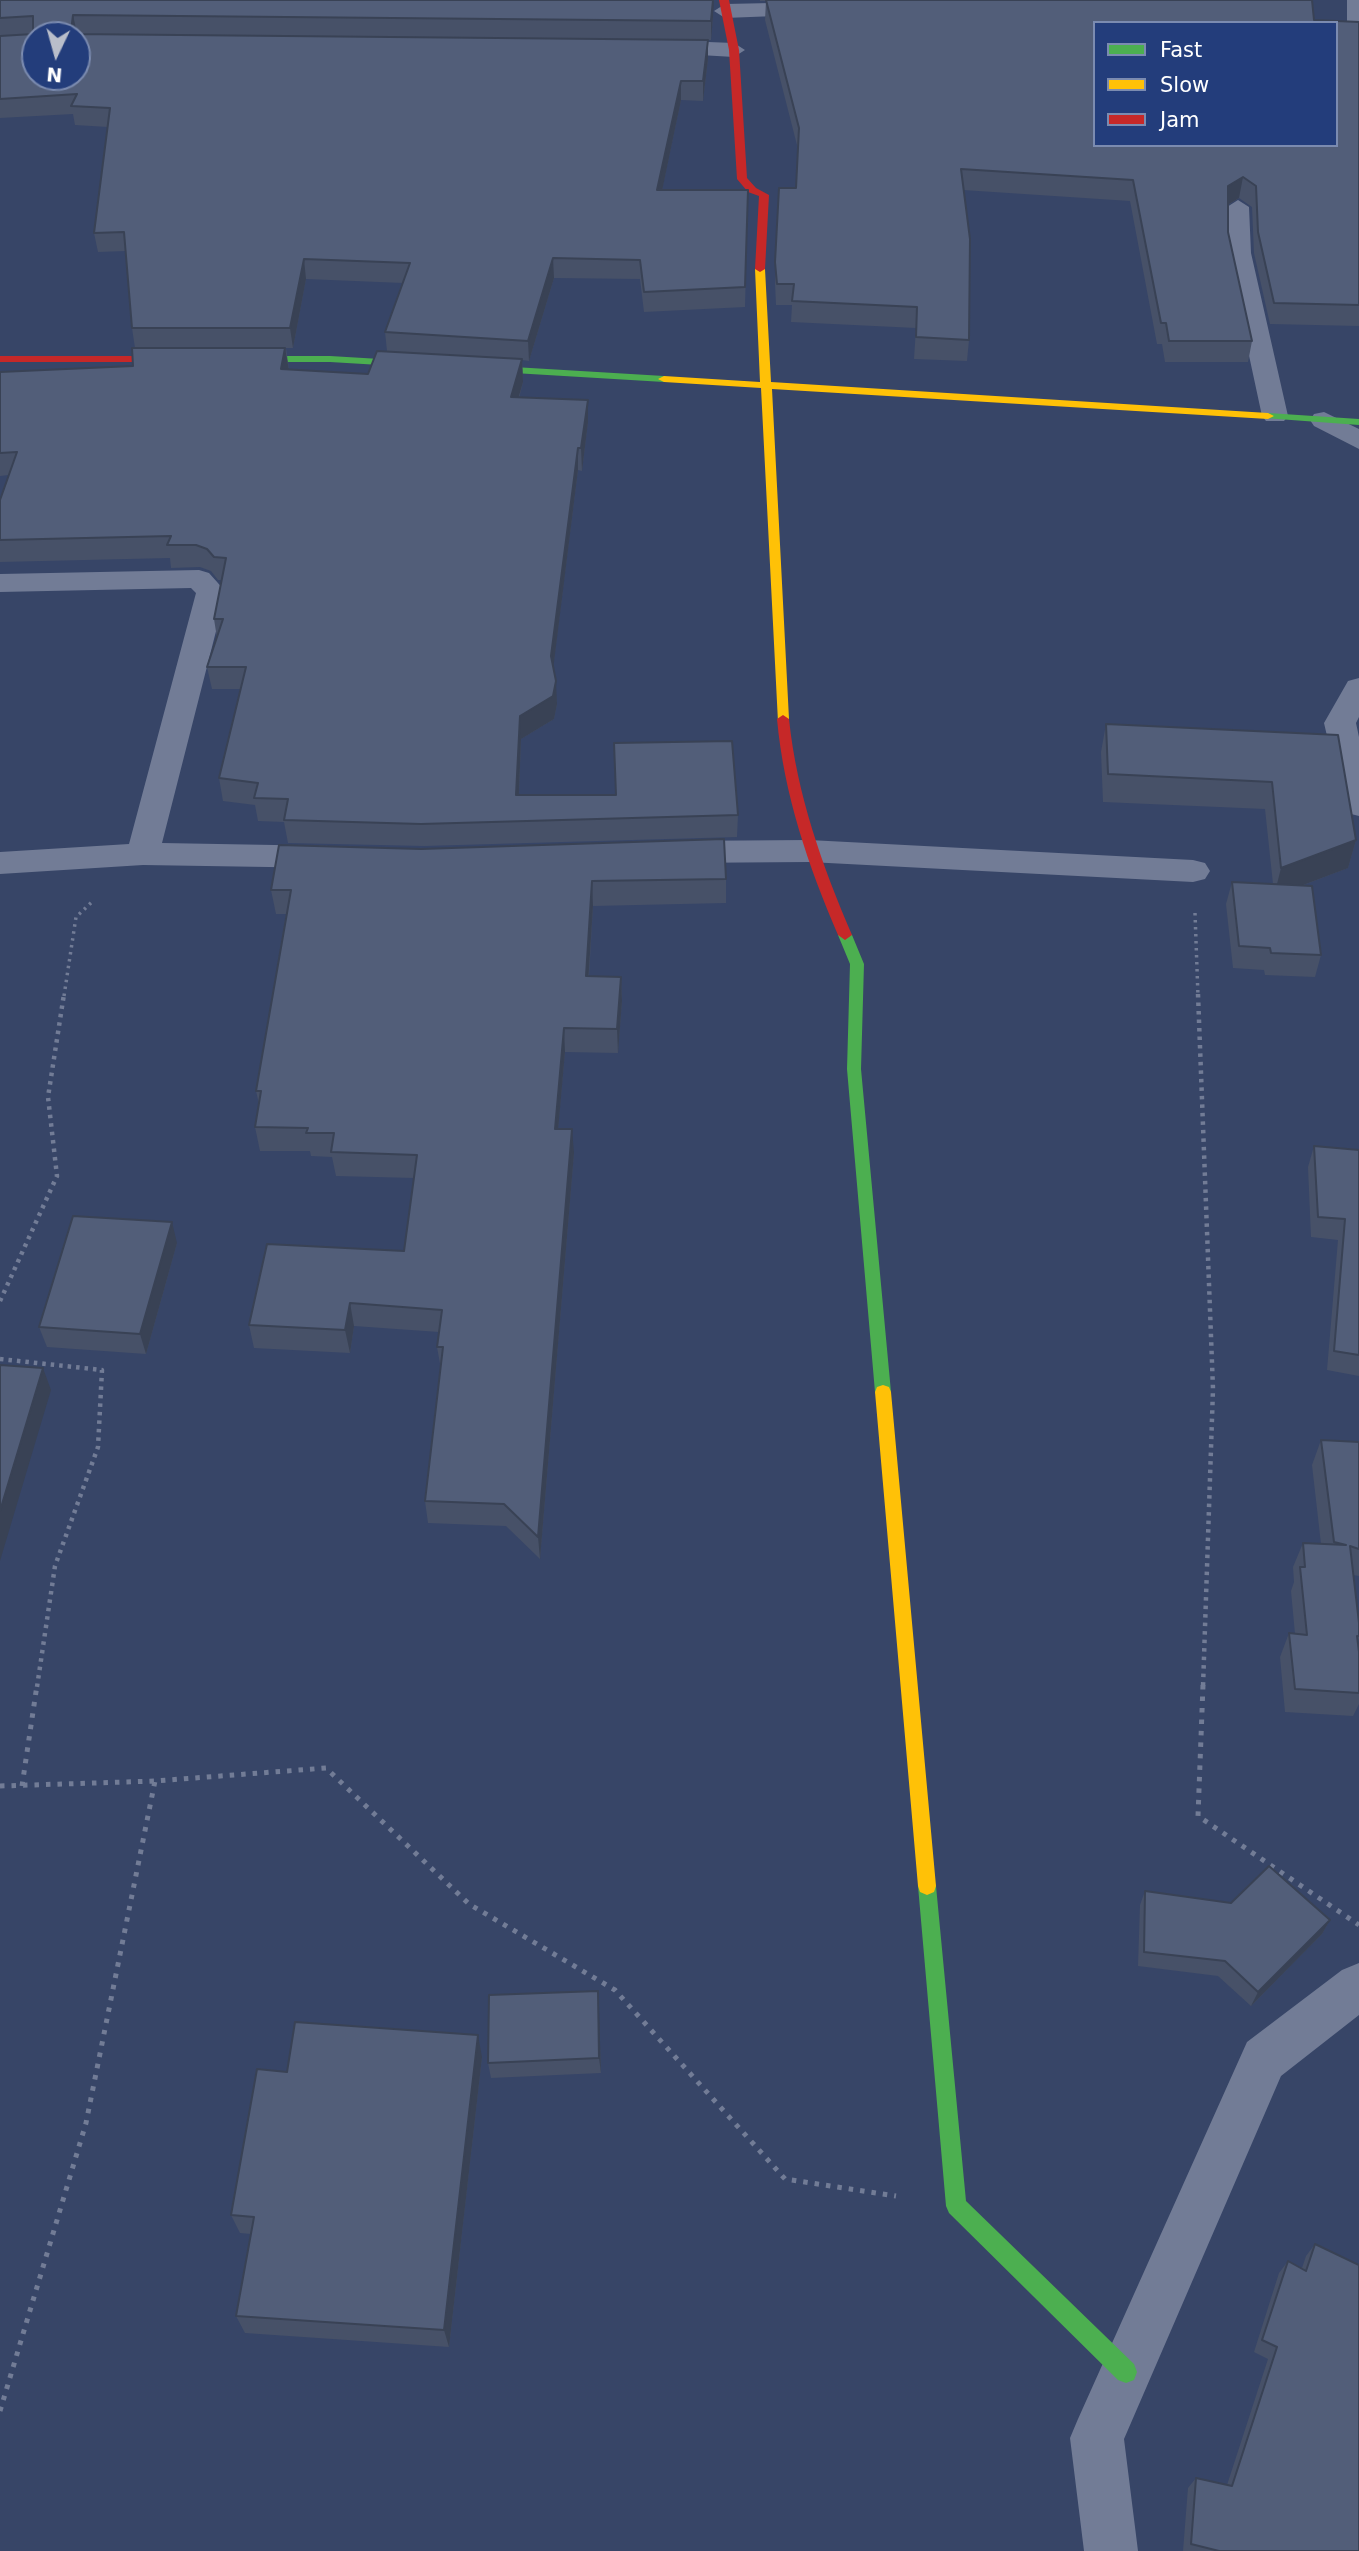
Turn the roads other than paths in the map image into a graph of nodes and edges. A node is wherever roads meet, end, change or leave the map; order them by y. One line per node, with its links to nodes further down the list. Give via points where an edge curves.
1 (724, 6): 2 (street); 4 (street)
2 (844, 9)
3 (637, 47): 4 (street)
4 (734, 50): 7 (street, via 742,179 764,195 759,284)
5 (1238, 207): 8 (lane, via 1238,253)
6 (0, 359): 7 (street, via 330,359)
7 (765, 387): 8 (street); 15 (street, via 785,749)
8 (1275, 416): 9 (street)
9 (1324, 420): 10 (street); 11 (street)
10 (1359, 422)
11 (1359, 441)
12 (0, 583): 17 (street, via 199,579 211,592)
13 (1359, 688): 14 (street, via 1340,723)
14 (1359, 805)
15 (809, 851): 16 (street); 20 (street); 22 (street, via 857,964 854,1069 956,2206)
16 (643, 853)
17 (144, 854): 18 (street); 19 (street)
18 (368, 859)
19 (0, 863)
20 (1193, 871)
21 (1359, 1986): 22 (street, via 1264,2059)
22 (1126, 2372): 23 (street, via 1097,2438)
23 (1111, 2551)

